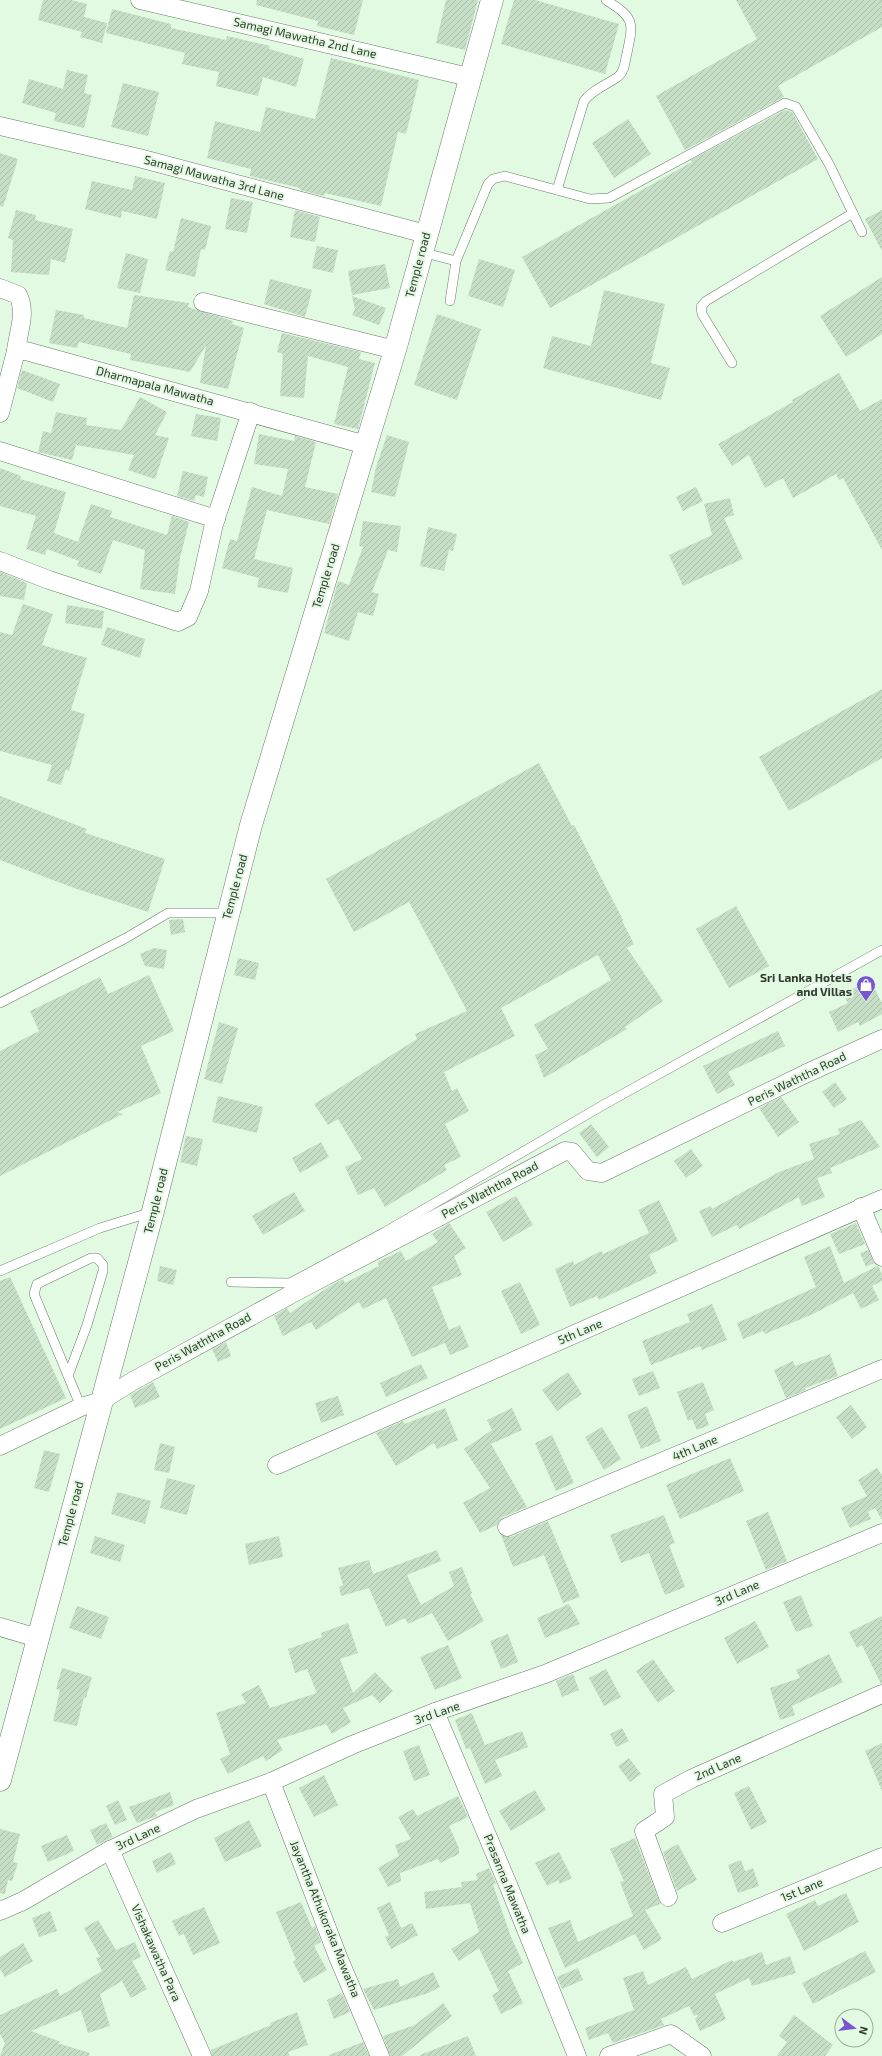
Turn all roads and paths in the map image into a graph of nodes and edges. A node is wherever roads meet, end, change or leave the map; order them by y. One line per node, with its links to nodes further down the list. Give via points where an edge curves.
1 (140, 0): 4 (street, Samagi Mawatha 2nd Lane)
2 (492, 0): 4 (street, Temple road)
3 (606, 0): 6 (lane, via 625,13 632,30 623,69 620,75 589,94 584,102)
4 (470, 77): 9 (street, Temple road)
5 (0, 126): 9 (street, Samagi Mawatha 3rd Lane, via 139,158)
6 (557, 190): 7 (lane, via 590,198 609,198 785,102 796,107 829,164); 10 (lane, via 505,176 493,179 488,184)
7 (853, 214): 8 (lane); 16 (lane, via 706,301 702,307 702,314)
8 (862, 232)
9 (424, 243): 10 (lane); 15 (street, Temple road)
10 (456, 261): 12 (lane)
11 (0, 288): 14 (street, via 18,295 22,304)
12 (450, 301)
13 (203, 302): 15 (street)
14 (16, 350): 17 (street, Dharmapala Mawatha); 18 (street)
15 (395, 350): 19 (street, Temple road)
16 (732, 363)
17 (252, 412): 19 (street, Dharmapala Mawatha); 21 (street)
18 (0, 413)
19 (366, 445): 23 (street, Temple road, via 253,818)
20 (0, 451): 21 (street)
21 (216, 519): 22 (street, via 199,591 188,617 178,622 48,580)
22 (0, 561)
23 (228, 913): 25 (lane, via 168,913 126,938); 29 (street, Temple road)
24 (882, 950): 32 (lane, via 605,1104 385,1232 290,1282)
25 (0, 1003)
26 (882, 1039): 35 (street, Peris Waththa Road, via 602,1174 588,1171 572,1152 565,1151 285,1298)
27 (882, 1199): 28 (street, 5th Lane)
28 (861, 1207): 30 (street); 37 (street, 5th Lane)
29 (153, 1211): 31 (lane, via 100,1228); 35 (street, Temple road)
30 (882, 1257)
31 (0, 1271)
32 (231, 1282)
33 (882, 1369): 38 (street, 4th Lane)
34 (68, 1376): 34 (lane, via 103,1271 103,1265 97,1258 91,1258 37,1284 35,1288 34,1294); 35 (lane)
35 (91, 1404): 36 (street, Peris Waththa Road); 41 (street, Temple road)
36 (0, 1446)
37 (277, 1465)
38 (507, 1527)
39 (882, 1533): 43 (street, 3rd Lane, via 545,1674)
40 (0, 1627): 41 (street)
41 (38, 1638): 44 (street, Temple road)
42 (882, 1694): 48 (street, 2nd Lane, via 691,1779 663,1794 665,1817 644,1830)
43 (435, 1712): 45 (street, 3rd Lane, via 352,1745); 53 (street, Prasanna Mawatha)
44 (0, 1780)
45 (271, 1782): 46 (street, 3rd Lane, via 196,1809); 52 (street, Jayantha Athukoraka Mawatha, via 338,1957)
46 (110, 1850): 49 (street, 3rd Lane); 51 (street, Vishakawatha Para)
47 (882, 1857): 50 (street, 1st Lane)
48 (668, 1897)
49 (0, 1912)
50 (722, 1923)
51 (202, 2056)
52 (380, 2056)
53 (577, 2056)
54 (609, 2056): 55 (street, via 671,2034)
55 (702, 2056)

